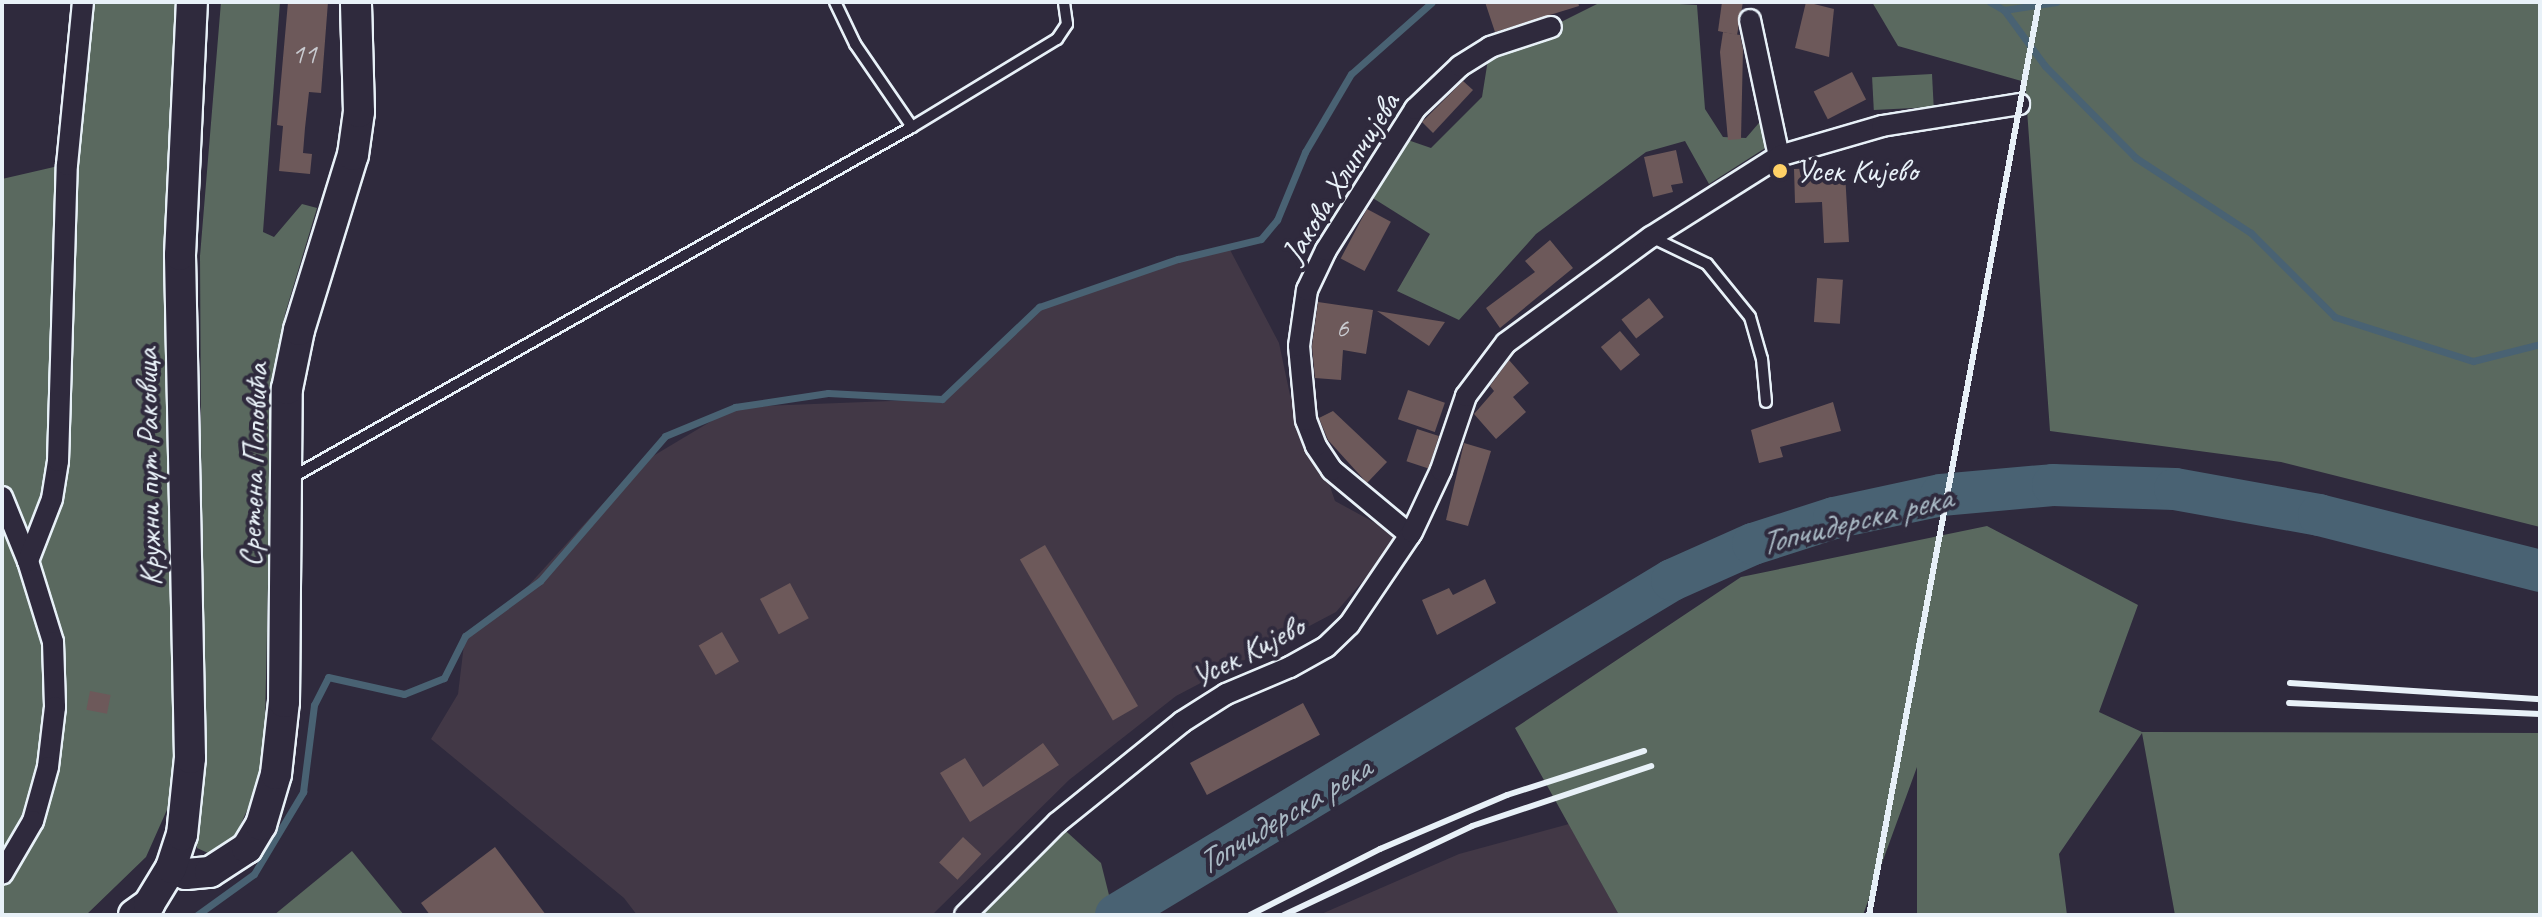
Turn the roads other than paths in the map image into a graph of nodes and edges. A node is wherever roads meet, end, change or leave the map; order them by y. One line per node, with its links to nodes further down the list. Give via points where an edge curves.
1 (83, 2): 16 (street, via 67,165 58,461 52,499)
2 (192, 2): 17 (street, Кружни пут Раковица, via 180,255 190,758 182,835)
3 (356, 2): 13 (street, Сретена Поповића, via 359,112 353,155 289,370)
4 (835, 2): 9 (lane, via 855,44)
5 (1064, 2): 9 (lane, via 1067,24 1057,39)
6 (1750, 20): 10 (street)
7 (1551, 27): 15 (street, Јакова Хлипчијева, via 1490,47 1460,66 1415,109 1326,250 1307,290 1300,367 1306,420 1316,446 1332,470)
8 (2019, 104): 10 (street, Усек Кијево, via 1882,126)
9 (912, 127): 13 (lane)
10 (1779, 156): 11 (street, Усек Кијево)
11 (1651, 237): 12 (lane, via 1686,250 1727,284 1750,317 1762,359); 15 (street, Усек Кијево, via 1506,343 1483,369 1466,396 1437,480)
12 (1766, 402)
13 (286, 481): 17 (street, Сретена Поповића, via 284,702 276,774 265,812 247,848 227,865 196,875)
14 (2, 497): 16 (street)
15 (1410, 535): 20 (street, Усек Кијево, via 1349,625 1326,647 1226,694 1182,722 1057,823)
16 (28, 561): 18 (street, via 53,642 55,707 48,767 33,821)
17 (171, 868): 19 (street, Кружни пут Раковица, via 149,904)
18 (2, 874)
19 (134, 915)
20 (965, 915)

